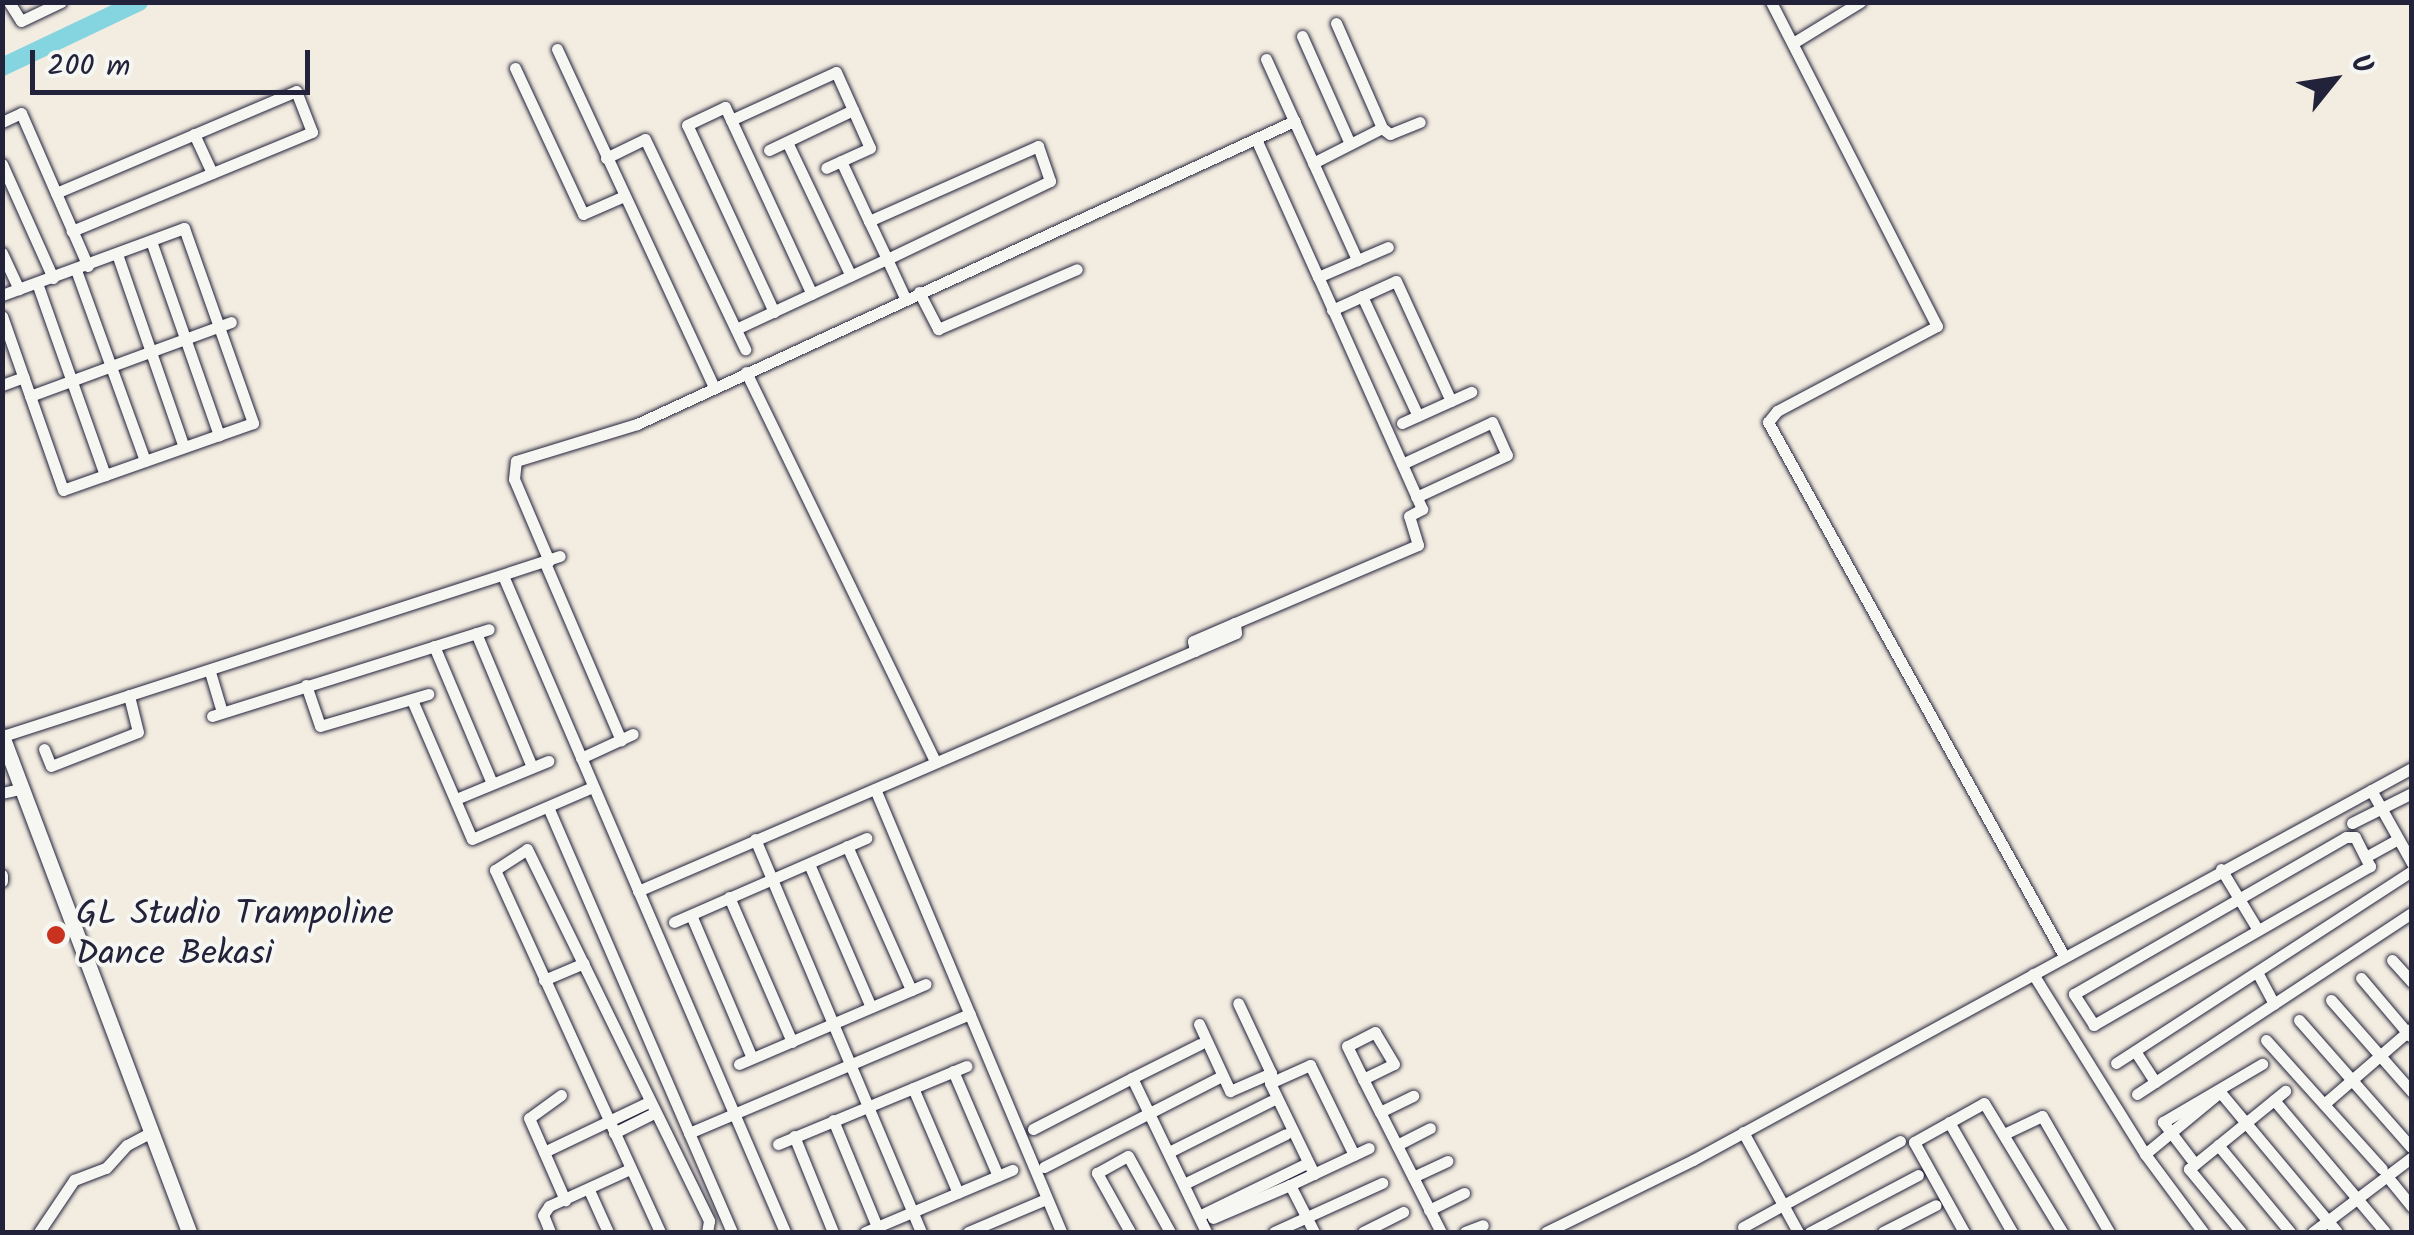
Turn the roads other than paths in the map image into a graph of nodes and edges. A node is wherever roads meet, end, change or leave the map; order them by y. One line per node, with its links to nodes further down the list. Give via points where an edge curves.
1 (9, 2): 2 (street, via 21,21)
2 (62, 2)
3 (1771, 2): 7 (street)
4 (1860, 2): 7 (street)
5 (1336, 23): 16 (street)
6 (1302, 36): 20 (street)
7 (1793, 43): 119 (street, via 1937,326 1777,410 1768,422)
8 (557, 49): 22 (street)
9 (1266, 59): 13 (street)
10 (515, 68): 29 (street, via 583,214)
11 (853, 110): 12 (street, via 836,72); 19 (street); 23 (street, via 870,148)
12 (731, 120): 46 (street); 51 (street, via 725,108 687,125)
13 (1294, 121): 18 (street); 24 (street)
14 (2, 122): 28 (street, via 21,113)
15 (1420, 122): 16 (street, via 1390,134)
16 (1382, 128): 20 (street)
17 (194, 134): 27 (street); 27 (street, via 296,91 312,132); 28 (street)
18 (1256, 138): 41 (street); 45 (street)
19 (787, 142): 21 (street); 40 (street)
20 (1350, 144): 24 (street)
21 (769, 150)
22 (606, 158): 29 (street); 54 (street, via 646,139)
23 (841, 161): 26 (street); 30 (street)
24 (1313, 163): 37 (street)
25 (2, 164): 42 (street)
26 (826, 168)
27 (212, 174): 31 (street)
28 (56, 193): 31 (street)
29 (624, 196): 64 (street)
30 (869, 221): 36 (street); 36 (street, via 1034,145 1052,174 1050,182)
31 (72, 231): 38 (street)
32 (151, 241): 35 (street); 53 (street, via 184,228); 56 (street)
33 (1388, 247): 37 (street)
34 (2, 253): 44 (street)
35 (116, 254): 38 (street); 58 (street)
36 (887, 260): 40 (street); 49 (street)
37 (1357, 260): 41 (street)
38 (82, 268): 42 (street); 59 (street)
39 (1077, 269): 45 (street, via 938,328)
40 (851, 276): 46 (street)
41 (1318, 277): 50 (street)
42 (53, 278): 43 (street)
43 (37, 283): 44 (street); 62 (street)
44 (19, 290): 47 (street)
45 (919, 292): 49 (street)
46 (812, 294): 51 (street)
47 (2, 295)
48 (1362, 296): 50 (street); 67 (street, via 1396,280); 68 (street)
49 (905, 298): 60 (street)
50 (1332, 310): 73 (street)
51 (774, 312): 54 (street)
52 (2, 316): 55 (street)
53 (225, 324): 56 (street); 70 (street, via 252,424)
54 (736, 330): 57 (street)
55 (6, 338): 61 (street)
56 (185, 339): 58 (street); 70 (street)
57 (745, 349)
58 (151, 352): 59 (street); 71 (street)
59 (111, 366): 62 (street); 72 (street)
60 (746, 372): 64 (street); 88 (street)
61 (24, 377): 63 (street); 66 (street)
62 (72, 381): 66 (street); 74 (street)
63 (2, 384)
64 (714, 388): 76 (street, via 626,428 516,461 514,479)
65 (1471, 392): 67 (street)
66 (30, 396): 74 (street, via 63,490)
67 (1451, 401): 68 (street)
68 (1418, 416): 69 (street)
69 (1402, 423)
70 (219, 435): 71 (street)
71 (184, 447): 72 (street)
72 (144, 461): 74 (street)
73 (1402, 464): 75 (street); 75 (street, via 1492,422 1507,455)
74 (105, 475)
75 (1416, 496): 88 (street, via 1422,508 1409,516 1418,545 1234,624 1236,633)
76 (552, 560): 77 (street); 86 (street, via 627,737)
77 (504, 578): 79 (street); 86 (street)
78 (434, 646): 80 (street); 89 (street, via 482,631); 91 (street)
79 (210, 672): 80 (street, via 217,714); 82 (street)
80 (306, 686): 83 (street, via 320,726)
81 (428, 694): 83 (street)
82 (128, 696): 84 (street); 85 (street, via 138,732 51,766)
83 (412, 700): 98 (street)
84 (3, 734): 93 (street)
85 (44, 748)
86 (582, 758): 92 (street)
87 (548, 761): 89 (street)
88 (935, 762): 94 (street)
89 (532, 766): 91 (street)
90 (2412, 768): 95 (street)
91 (492, 783): 98 (street)
92 (593, 787): 99 (street); 112 (street)
93 (23, 788): 97 (street); 183 (street)
94 (875, 789): 103 (street); 133 (street)
95 (2371, 790): 100 (street); 109 (street)
96 (2412, 793): 100 (street)
97 (2, 794)
98 (456, 798): 99 (street, via 467,841)
99 (548, 807): 178 (street)
100 (2380, 807): 101 (street); 104 (street)
101 (2352, 823)
102 (866, 838): 105 (street)
103 (755, 839): 111 (street); 112 (street)
104 (2398, 839): 106 (street); 107 (street)
105 (847, 846): 108 (street); 128 (street)
106 (2371, 854)
107 (2412, 863)
108 (809, 864): 111 (street); 132 (street)
109 (2221, 870): 114 (street); 119 (street)
110 (2412, 872): 122 (street)
111 (771, 879): 113 (street); 135 (street)
112 (638, 892): 170 (street)
113 (729, 897): 116 (street); 139 (street)
114 (2238, 899): 118 (street); 118 (street, via 2346,836 2355,837 2370,859 2370,866); 118 (street, via 2074,994 2094,1025)
115 (2412, 913): 131 (street)
116 (690, 915): 117 (street); 143 (street)
117 (674, 922)
118 (2258, 930)
119 (2064, 956): 123 (street)
120 (2392, 960): 126 (street)
121 (584, 963): 125 (street); 125 (street, via 535,855 520,852 495,870); 167 (street)
122 (2257, 972): 131 (street); 141 (street)
123 (2033, 974): 177 (street); 192 (street)
124 (2361, 978): 137 (street)
125 (544, 980): 174 (street)
126 (2412, 982)
127 (926, 984): 128 (street)
128 (911, 990): 132 (street)
129 (2331, 1000): 142 (street)
130 (1238, 1003): 152 (street)
131 (2274, 1004): 155 (street)
132 (871, 1007): 135 (street)
133 (970, 1014): 145 (street); 213 (street)
134 (2300, 1020): 154 (street)
135 (834, 1024): 139 (street); 145 (street)
136 (1199, 1024): 152 (street, via 1230,1092)
137 (2410, 1033): 142 (street)
138 (2266, 1040): 166 (street)
139 (792, 1042): 143 (street)
140 (1200, 1044): 150 (street)
141 (2134, 1051): 146 (street); 155 (street)
142 (2380, 1056): 154 (street); 159 (street)
143 (752, 1058): 144 (street)
144 (739, 1064)
145 (848, 1064): 165 (street); 170 (street)
146 (2116, 1064)
147 (2262, 1064): 158 (street)
148 (966, 1066): 149 (street)
149 (953, 1071): 156 (street); 204 (street)
150 (1132, 1078): 168 (street); 176 (street)
151 (1218, 1078): 168 (street)
152 (1271, 1078): 193 (street, via 1310,1065); 202 (street)
153 (1363, 1079): 169 (street)
154 (2352, 1080): 166 (street); 188 (street)
155 (2155, 1082): 160 (street)
156 (913, 1088): 165 (street); 210 (street)
157 (2285, 1091): 163 (street)
158 (2220, 1092): 173 (street); 182 (street, via 2163,1122)
159 (2412, 1092)
160 (2137, 1094)
161 (560, 1095): 190 (street, via 529,1113)
162 (1413, 1096): 169 (street)
163 (2274, 1100): 173 (street); 212 (street)
164 (1271, 1101): 191 (street)
165 (864, 1104): 171 (street); 219 (street)
166 (2324, 1104): 201 (street)
167 (652, 1108): 174 (street); 232 (street, via 709,1221)
168 (1149, 1112): 191 (street); 198 (street)
169 (1380, 1112): 186 (street)
170 (733, 1115): 178 (street); 234 (street)
171 (833, 1120): 181 (street); 226 (street)
172 (1949, 1122): 180 (street, via 1984,1102); 251 (street, via 1914,1142); 252 (street)
173 (2246, 1123): 187 (street); 223 (street)
174 (612, 1128): 190 (street); 199 (street)
175 (1430, 1128): 186 (street)
176 (1032, 1129)
177 (1743, 1132): 216 (street); 247 (street)
178 (689, 1133): 233 (street)
179 (1286, 1134): 206 (street)
180 (2004, 1134): 253 (street); 254 (street, via 2042,1116)
181 (794, 1136): 185 (street); 235 (street)
182 (2174, 1136): 192 (street); 196 (street)
183 (141, 1138): 227 (street, via 106,1168 70,1184); 228 (street)
184 (1900, 1141): 216 (street)
185 (778, 1144)
186 (1397, 1145): 205 (street)
187 (2218, 1146): 196 (street); 257 (street)
188 (2411, 1147)
189 (1369, 1148): 193 (street)
190 (544, 1152): 214 (street)
191 (1169, 1152): 206 (street)
192 (2145, 1154): 255 (street)
193 (1354, 1156): 202 (street)
194 (2412, 1157): 201 (street)
195 (1447, 1161): 205 (street)
196 (2195, 1164): 256 (street, via 2189,1169)
197 (1303, 1166): 221 (street)
198 (1044, 1167)
199 (630, 1169): 209 (street); 231 (street)
200 (1012, 1170): 204 (street)
201 (2384, 1172): 212 (street); 217 (street)
202 (1314, 1174): 208 (street)
203 (1918, 1175): 249 (street)
204 (998, 1176): 210 (street)
205 (1413, 1177): 218 (street)
206 (1186, 1183): 221 (street)
207 (1382, 1183): 222 (street)
208 (1290, 1186): 221 (street); 222 (street)
209 (589, 1190): 214 (street); 230 (street)
210 (958, 1193): 219 (street)
211 (1464, 1193): 218 (street)
212 (2355, 1197): 223 (street); 260 (street)
213 (1046, 1199): 237 (street); 238 (street)
214 (566, 1200): 229 (street, via 543,1215)
215 (1936, 1205): 250 (street)
216 (1783, 1206): 225 (street); 248 (street)
217 (2412, 1207)
218 (1429, 1210): 245 (street)
219 (912, 1211): 226 (street); 236 (street)
220 (1403, 1212): 244 (street)
221 (1207, 1216): 241 (street)
222 (1306, 1218): 242 (street); 243 (street)
223 (2327, 1220): 258 (street); 259 (street)
224 (1483, 1224): 246 (street)
225 (1743, 1227)
226 (871, 1230)
227 (39, 1232)
228 (190, 1232)
229 (550, 1232)
230 (608, 1232)
231 (660, 1232)
232 (707, 1232)
233 (732, 1232)
234 (784, 1232)
235 (833, 1232)
236 (921, 1232)
237 (968, 1232)
238 (1061, 1232)
239 (1130, 1232): 240 (street, via 1097,1173 1128,1156)
240 (1170, 1232)
241 (1206, 1232)
242 (1274, 1232)
243 (1314, 1232)
244 (1363, 1232)
245 (1441, 1232)
246 (1466, 1232)
247 (1546, 1232)
248 (1798, 1232)
249 (1810, 1232)
250 (1883, 1232)
251 (1964, 1232)
252 (2012, 1232)
253 (2062, 1232)
254 (2110, 1232)
255 (2204, 1232)
256 (2241, 1232)
257 (2290, 1232)
258 (2313, 1232)
259 (2337, 1232)
260 (2385, 1232)

